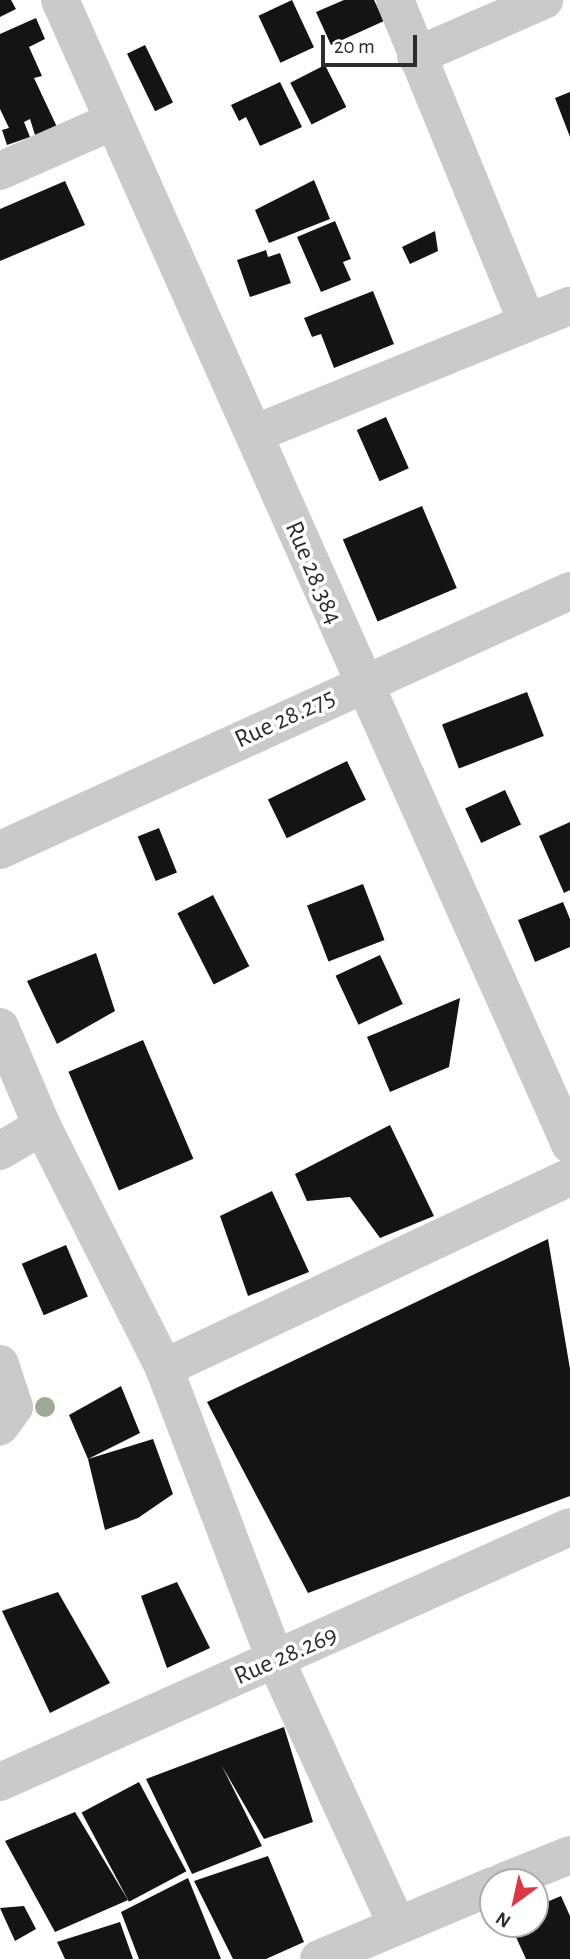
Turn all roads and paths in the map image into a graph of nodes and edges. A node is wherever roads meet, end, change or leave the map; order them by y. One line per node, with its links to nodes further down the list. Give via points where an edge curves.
1 (60, 0): 5 (street, Rue 28.384)
2 (394, 0): 4 (street)
3 (544, 0): 4 (street)
4 (416, 55): 8 (street)
5 (113, 121): 6 (street); 9 (street, Rue 28.384)
6 (0, 171)
7 (570, 306): 8 (street)
8 (527, 322): 9 (street)
9 (254, 434): 11 (street, Rue 28.384)
10 (570, 591): 11 (street, Rue 28.275)
11 (361, 684): 12 (street, Rue 28.275); 15 (street, Rue 28.384)
12 (0, 850)
13 (0, 1027): 14 (street)
14 (42, 1126): 16 (street); 19 (street)
15 (570, 1144)
16 (0, 1151)
17 (570, 1177): 19 (street)
18 (0, 1364): 20 (street, via 14,1407)
19 (164, 1368): 22 (street)
20 (0, 1426)
21 (570, 1527): 22 (street, Rue 28.269)
22 (276, 1661): 23 (street, Rue 28.269); 27 (street)
23 (0, 1782)
24 (570, 1855): 25 (street)
25 (538, 1868)
26 (479, 1892): 27 (street)
27 (397, 1925): 28 (street)
28 (319, 1959)

